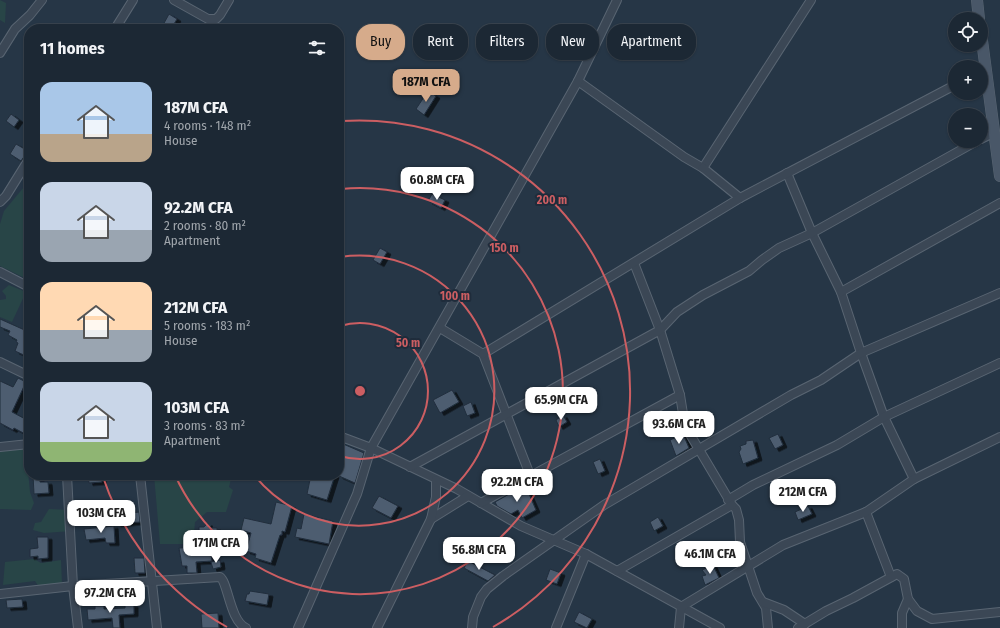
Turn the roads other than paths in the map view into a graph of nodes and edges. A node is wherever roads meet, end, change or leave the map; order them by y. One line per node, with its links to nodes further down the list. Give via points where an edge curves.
1 (42, 0): 10 (street, via 15,29)
2 (133, 0): 9 (street)
3 (174, 0): 4 (street, via 208,19 216,18)
4 (229, 0)
5 (617, 0): 11 (street)
6 (811, 0): 18 (street)
7 (977, 0): 8 (street)
8 (978, 12)
9 (118, 24)
10 (0, 53)
11 (578, 81): 18 (street); 30 (street)
12 (948, 89): 19 (street)
13 (988, 96): 14 (street)
14 (995, 132): 15 (street); 20 (street)
15 (988, 136)
16 (964, 148): 24 (street)
17 (24, 167): 22 (street)
18 (703, 168): 21 (street)
19 (787, 174): 21 (street); 24 (street)
20 (1000, 176)
21 (740, 198): 25 (street)
22 (0, 202)
23 (1000, 203): 28 (street)
24 (812, 233): 28 (street); 31 (street, via 780,248 749,272 703,295 677,312)
25 (634, 263): 31 (street); 33 (street)
26 (0, 272): 27 (street)
27 (24, 284)
28 (841, 292): 32 (street)
29 (1000, 293): 32 (street)
30 (440, 328): 33 (street); 44 (street)
31 (660, 330): 37 (street); 38 (street)
32 (861, 353): 39 (street); 45 (street, via 821,380)
33 (483, 354): 38 (street)
34 (0, 362): 36 (street)
35 (1000, 363): 39 (street)
36 (24, 374)
37 (680, 395): 45 (street, via 684,420); 47 (street)
38 (507, 414): 46 (street); 47 (street)
39 (884, 417): 48 (street); 53 (street, via 837,445 753,486)
40 (1000, 437): 48 (street)
41 (344, 438): 44 (street)
42 (24, 445): 43 (street)
43 (0, 447)
44 (370, 448): 46 (street); 73 (street, via 357,494)
45 (699, 449): 53 (street); 57 (street, via 604,505)
46 (410, 467): 51 (street)
47 (530, 475): 54 (street)
48 (914, 479): 55 (street)
49 (68, 480): 63 (street)
50 (141, 480): 62 (street)
51 (436, 480): 52 (street); 56 (street, via 436,497)
52 (468, 496): 54 (street); 56 (street)
53 (730, 502): 59 (street, via 736,509 740,542); 60 (street)
54 (481, 503): 57 (street, via 521,526)
55 (866, 512): 59 (street, via 783,545); 61 (street)
56 (431, 519): 74 (street)
57 (555, 540): 58 (street); 75 (street, via 486,588 473,617)
58 (586, 554): 60 (street); 76 (street)
59 (748, 567): 66 (street, via 757,593); 67 (street)
60 (617, 571): 67 (street)
61 (891, 577): 65 (street, via 897,574 904,579); 69 (street)
62 (152, 582): 63 (street); 71 (street); 72 (street, via 220,577 224,580 229,602 240,624)
63 (74, 586): 64 (street); 70 (street)
64 (0, 594)
65 (908, 599): 68 (street, via 917,611 932,619); 80 (street, via 902,613)
66 (764, 602): 69 (street, via 784,610); 79 (street)
67 (680, 607): 77 (street); 78 (street)
68 (1000, 612)
69 (801, 626)
70 (78, 628)
71 (157, 628)
72 (246, 628)
73 (298, 628)
74 (377, 628)
75 (472, 628)
76 (556, 628)
77 (679, 628)
78 (720, 628)
79 (768, 628)
80 (902, 628)

